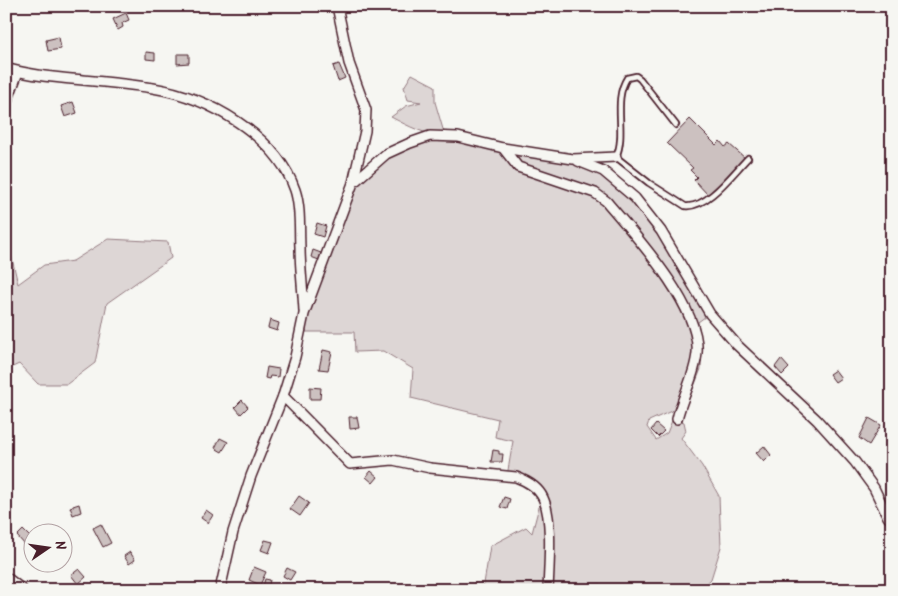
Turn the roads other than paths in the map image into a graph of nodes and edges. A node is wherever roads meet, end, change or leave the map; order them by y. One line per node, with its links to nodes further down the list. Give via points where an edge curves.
1 (336, 6): 10 (street, via 349,63 366,110 365,131)
2 (6, 68): 3 (street)
3 (18, 72): 4 (street); 11 (street, via 152,88 192,98 253,131 278,160 296,190)
4 (6, 104)
5 (676, 125): 7 (lane, via 640,79 629,77 621,92 620,145)
6 (503, 148): 9 (street); 10 (street, via 458,138 430,136 386,154); 13 (street, via 518,167 595,193 606,201 670,281 683,302 697,346)
7 (616, 157): 8 (lane, via 649,184 691,207 707,199); 9 (street)
8 (748, 158)
9 (573, 159): 14 (street, via 603,171 635,198 661,231 710,314 855,462)
10 (353, 183): 11 (street)
11 (304, 314): 12 (street)
12 (283, 396): 17 (street, via 251,476 233,532); 18 (street, via 350,464 393,460 430,468 517,477 529,482 542,496 548,511)
13 (677, 419)
14 (892, 521)
15 (6, 576): 16 (street)
16 (23, 590)
17 (220, 590)
18 (548, 590)

